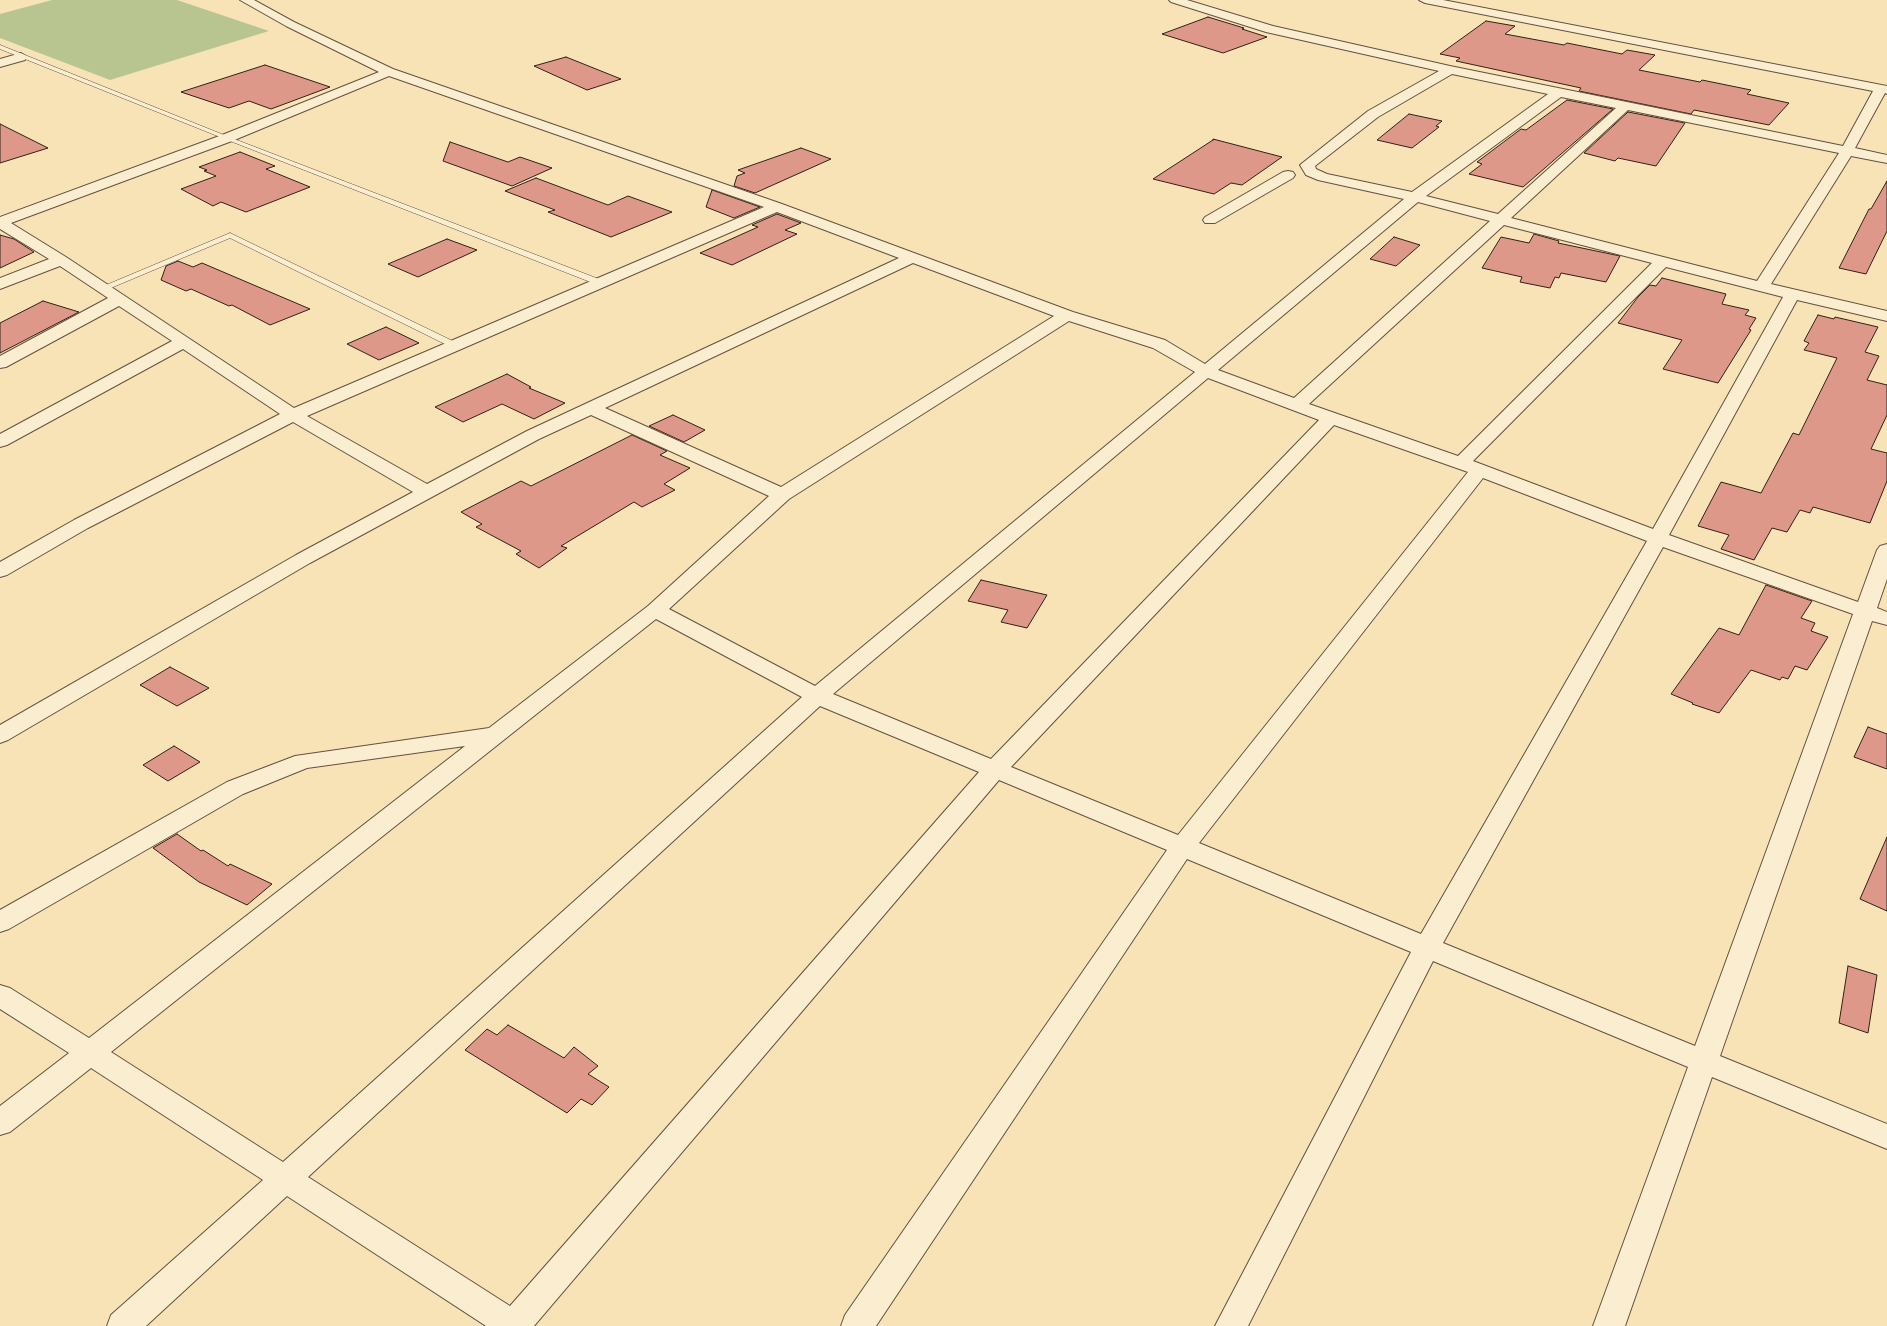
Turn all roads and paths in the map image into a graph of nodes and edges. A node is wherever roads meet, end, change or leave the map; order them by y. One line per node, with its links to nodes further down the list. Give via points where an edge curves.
1 (246, 0): 8 (street)
2 (1175, 0): 7 (street, via 1270,29)
3 (1425, 0): 9 (street)
4 (0, 47): 5 (lane)
5 (21, 57): 6 (street); 12 (lane)
6 (0, 63)
7 (1450, 70): 10 (street); 16 (street, via 1373,114 1307,165 1312,172 1323,176)
8 (389, 72): 12 (street); 17 (street)
9 (1884, 89): 13 (street)
10 (1558, 93): 11 (street); 16 (street)
11 (1625, 106): 13 (street); 18 (street)
12 (227, 138): 20 (street); 24 (lane)
13 (1847, 151): 14 (street); 26 (street)
14 (1887, 159)
15 (1288, 176): 19 (street)
16 (1415, 197): 18 (street); 35 (street)
17 (777, 207): 21 (street); 24 (street)
18 (1502, 219): 23 (street); 36 (street)
19 (1210, 220)
20 (0, 223): 22 (street)
21 (913, 257): 30 (street); 37 (street)
22 (61, 260): 25 (street); 27 (street)
23 (1663, 261): 26 (street); 41 (street)
24 (601, 283): 33 (street)
25 (0, 284)
26 (1762, 286): 28 (street)
27 (103, 288): 29 (street); 33 (lane, via 230,235)
28 (1792, 294): 31 (street); 44 (street)
29 (119, 299): 32 (street); 34 (street)
30 (1067, 316): 35 (street, via 1159,344); 43 (street)
31 (1887, 316)
32 (183, 342): 38 (street); 40 (street)
33 (456, 346): 38 (street)
34 (0, 363)
35 (1207, 372): 36 (street); 49 (street)
36 (1298, 405): 39 (street)
37 (591, 408): 42 (street, via 533,435); 43 (street)
38 (293, 415): 42 (street); 46 (street, via 81,524)
39 (1331, 418): 41 (street); 52 (street)
40 (0, 441)
41 (1470, 466): 44 (street); 53 (street)
42 (427, 492): 50 (street, via 303,559)
43 (782, 495): 47 (street)
44 (1658, 538): 48 (street); 55 (street)
45 (1887, 550): 48 (street)
46 (0, 571)
47 (655, 610): 49 (street); 51 (street)
48 (1876, 615): 58 (street)
49 (818, 696): 52 (street); 61 (street)
50 (0, 735)
51 (496, 735): 54 (street, via 303,761 235,788); 57 (street)
52 (995, 769): 53 (street); 63 (street)
53 (1182, 846): 55 (street); 64 (street)
54 (0, 922)
55 (1427, 947): 58 (street); 65 (street)
56 (0, 995): 57 (street)
57 (89, 1053): 59 (street); 61 (street)
58 (1704, 1061): 60 (street); 66 (street)
59 (0, 1123)
60 (1887, 1137)
61 (285, 1179): 62 (street); 63 (street)
62 (123, 1326)
63 (513, 1326)
64 (857, 1326)
65 (1231, 1326)
66 (1610, 1326)

